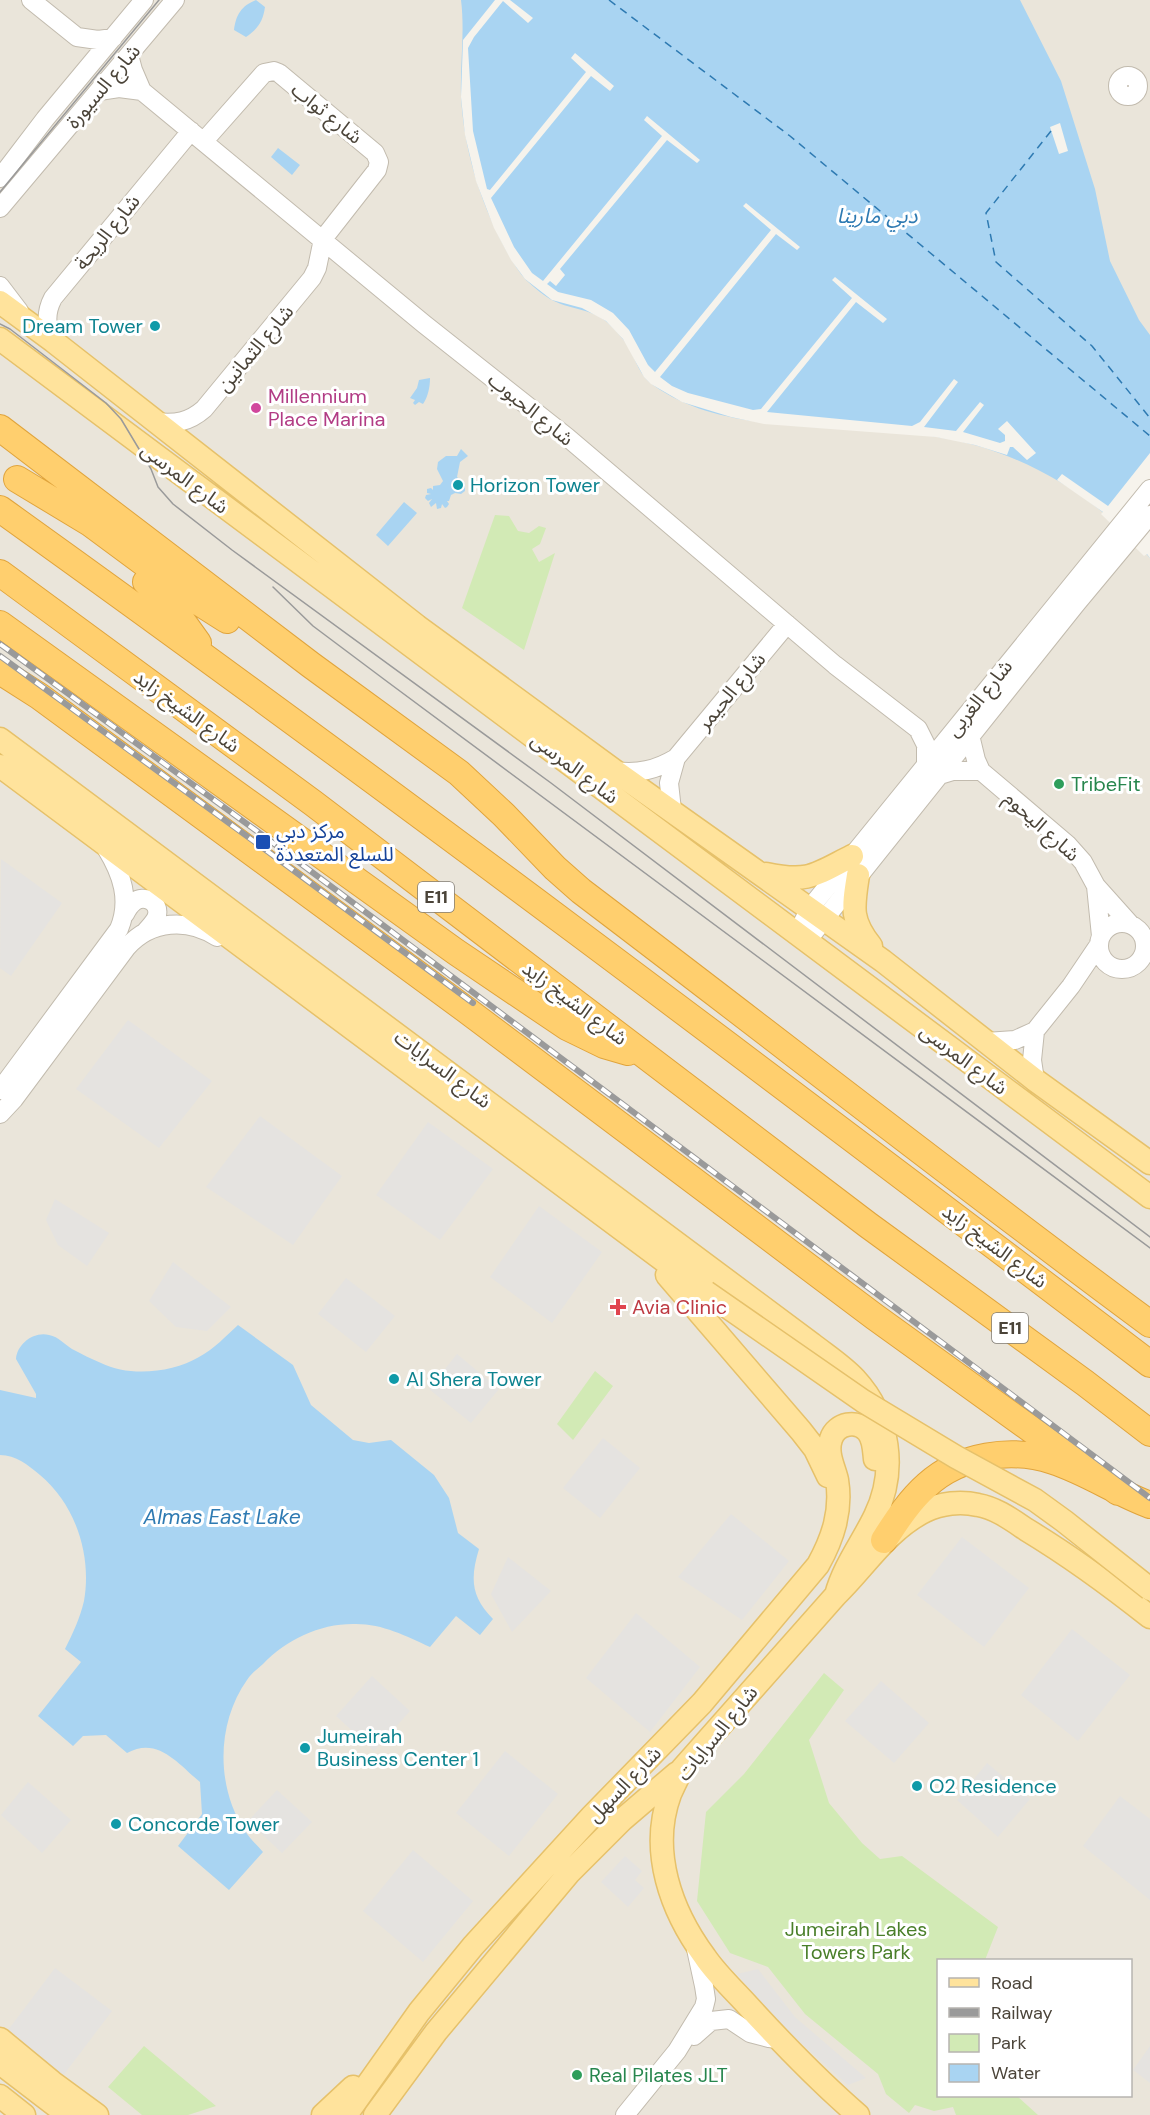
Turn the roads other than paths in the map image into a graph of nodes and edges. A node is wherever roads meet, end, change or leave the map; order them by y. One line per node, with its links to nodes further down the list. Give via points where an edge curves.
1 (31, 0): 4 (street)
2 (175, 0): 6 (street, شارع السيورة)
3 (139, 7): 5 (street, شارع السيورة)
4 (77, 37): 5 (street); 8 (street)
5 (113, 38): 8 (street, شارع السيورة)
6 (129, 55): 10 (street, شارع السيورة); 11 (street)
7 (1150, 68): 9 (street)
8 (87, 69): 12 (street, شارع السيورة)
9 (1140, 83)
10 (99, 91): 11 (street); 15 (street, شارع السيورة)
11 (142, 91): 13 (street, شارع الحبوب)
12 (45, 119): 14 (street, شارع السيورة); 16 (street, شارع السيورة)
13 (197, 136): 19 (street, شارع الحبوب); 19 (street, شارع ثواب, via 264,73 279,73 375,153 379,162 377,170); 24 (street, شارع الريحة, via 53,298 47,321)
14 (0, 162)
15 (32, 172): 17 (street, شارع السيورة); 18 (street, شارع السيورة)
16 (0, 178)
17 (0, 208)
18 (0, 221)
19 (323, 239): 25 (street, شارع الثمانين, via 312,278 204,409 181,423); 34 (street, شارع الحبوب, via 567,437)
20 (0, 286): 22 (street)
21 (0, 302): 22 (main road, شارع المرسى)
22 (30, 324): 24 (main road, شارع المرسى)
23 (0, 339): 55 (main road, شارع المرسى)
24 (53, 341): 25 (main road, شارع المرسى)
25 (156, 422): 44 (main road, شارع المرسى, via 417,626)
26 (0, 428): 36 (highway)
27 (8, 473): 35 (highway, via 159,593 186,624); 36 (highway, via 90,523 205,607 276,650)
28 (1150, 489): 32 (street, شارع الغربى)
29 (0, 509): 35 (highway, شارع الشيخ زايد)
30 (1150, 515): 32 (street, شارع الغربى)
31 (0, 573): 64 (highway, شارع الشيخ زايد / E11, via 313,803)
32 (1070, 599): 39 (street, شارع الغربى)
33 (0, 624): 64 (highway, via 456,952 567,1027 604,1045)
34 (787, 624): 38 (street, شارع الحبوب); 41 (street, شارع الحيمر)
35 (206, 656): 72 (highway, شارع الشيخ زايد)
36 (311, 665): 71 (highway, via 459,773 581,891)
37 (0, 670): 74 (highway)
38 (918, 729): 39 (street); 43 (street)
39 (964, 730): 43 (street, شارع الغربى); 45 (street)
40 (0, 739): 60 (main road, شارع السرايات)
41 (676, 758): 44 (street, شارع الحيمر, via 649,771); 46 (street, شارع الحيمر, via 669,783)
42 (0, 766): 47 (main road, شارع السرايات)
43 (933, 769): 45 (street); 48 (street, شارع الغربى)
44 (615, 771): 46 (main road, شارع المرسى)
45 (981, 771): 50 (street, شارع اليحوم, via 1067,844)
46 (672, 810): 49 (main road, شارع المرسى)
47 (102, 841): 52 (street, via 120,873); 57 (main road, شارع السرايات)
48 (855, 866): 49 (main road, via 804,878); 51 (street, شارع الغربى); 58 (main road, via 854,916)
49 (760, 873): 51 (main road, شارع المرسى)
50 (1096, 886): 53 (street, شارع اليحوم); 56 (street, شارع اليحوم)
51 (817, 913): 55 (street, شارع الغربى); 58 (main road, شارع المرسى)
52 (125, 914): 54 (street, via 141,899 153,903 157,916); 66 (street, via 114,936)
53 (1130, 924): 56 (street, via 1113,924); 59 (street, via 1144,938 1144,954 1135,966)
54 (146, 931): 57 (street, via 189,924 232,946); 67 (street, via 127,947)
55 (804, 939): 69 (main road, شارع المرسى)
56 (1100, 941): 59 (street, via 1103,960); 61 (street)
57 (248, 949): 60 (main road, شارع السرايات)
58 (883, 961): 63 (main road, شارع المرسى)
59 (1114, 968): 61 (street)
60 (312, 985): 70 (main road, شارع السرايات); 78 (main road, شارع السرايات, via 854,1378 878,1413 888,1455 883,1497)
61 (1071, 986): 62 (street)
62 (1035, 1031): 63 (street, via 1015,1040); 65 (street)
63 (986, 1042): 65 (main road, شارع المرسى)
64 (643, 1055): 73 (highway, شارع الشيخ زايد / E11)
65 (1035, 1080): 68 (main road, شارع المرسى)
66 (0, 1090)
67 (0, 1114)
68 (1150, 1163)
69 (1150, 1197)
70 (637, 1240): 76 (main road, شارع السرايات, via 815,1449); 79 (main road, شارع السرايات, bridge, via 872,1407 1035,1500)
71 (1150, 1324)
72 (1150, 1364)
73 (1150, 1433)
74 (1118, 1492): 75 (highway); 77 (highway, via 1040,1458 984,1458 933,1480 911,1501)
75 (1150, 1505)
76 (838, 1513): 78 (main road, via 830,1442 836,1430 856,1425 872,1438 875,1467); 86 (main road, شارع السهل, via 818,1565 744,1655 487,1930)
77 (884, 1540): 80 (main road, شارع السرايات); 81 (main road, شارع السرايات, via 926,1510 962,1503 980,1505 1054,1546)
78 (858, 1546): 80 (main road, شارع السرايات)
79 (1150, 1589)
80 (836, 1595): 82 (main road, شارع السرايات)
81 (1150, 1617)
82 (682, 1769): 83 (main road, شارع السرايات, via 670,1795 662,1852 666,1882); 95 (main road, via 622,1820 569,1873 436,2032)
83 (691, 1936): 85 (main road, شارع السرايات, via 706,1959); 87 (street, via 706,1999 701,2015)
84 (0, 2039): 92 (main road)
85 (778, 2039): 87 (street, via 759,2036 736,2022 720,2019 703,2026); 97 (main road, شارع السرايات)
86 (394, 2046): 93 (main road, شارع السهل); 94 (main road, شارع السهل)
87 (677, 2051): 96 (street)
88 (0, 2063): 91 (main road)
89 (0, 2096): 90 (main road)
90 (24, 2115)
91 (68, 2115)
92 (97, 2115)
93 (323, 2115)
94 (346, 2115)
95 (375, 2115)
96 (625, 2115)
97 (858, 2115)

